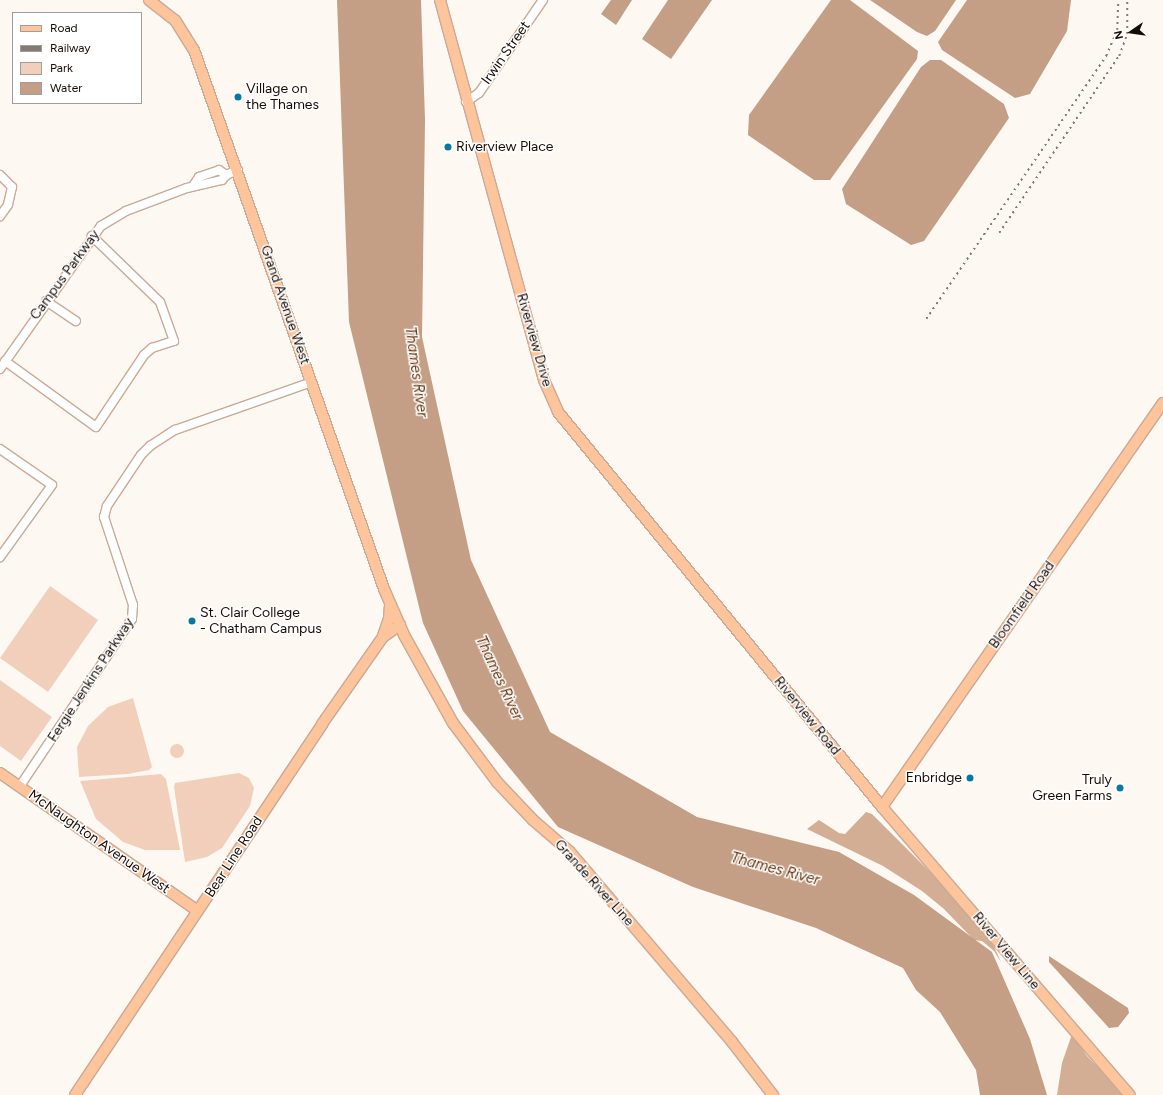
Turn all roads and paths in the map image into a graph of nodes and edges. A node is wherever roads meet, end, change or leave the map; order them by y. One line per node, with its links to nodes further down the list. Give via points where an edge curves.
1 (149, 0): 5 (main road, Grand Avenue West, via 169,14 189,40)
2 (440, 0): 4 (main road, Riverview Drive)
3 (543, 0): 4 (street, Irwin Street, via 479,92)
4 (466, 102): 19 (main road, Riverview Drive, via 550,397 568,425)
5 (238, 170): 8 (street, Campus Parkway, via 226,174 219,170 198,177 193,186 126,211 101,226); 13 (main road, Grand Avenue West)
6 (0, 175): 7 (street, via 12,187 8,205)
7 (0, 216)
8 (92, 236): 9 (street, Campus Parkway); 11 (street, via 160,302 174,341 152,348 144,355 96,427)
9 (46, 301): 10 (street); 11 (street, Campus Parkway)
10 (76, 321)
11 (5, 361): 12 (street, Campus Parkway)
12 (0, 369)
13 (312, 382): 17 (main road, Grand Avenue West); 22 (street, Fergie Jenkins Parkway, via 176,429 141,455 106,506 104,517 133,605 132,619)
14 (1163, 403): 23 (main road, Bloomfield Road)
15 (0, 449): 16 (street, via 52,484)
16 (0, 557)
17 (387, 596): 18 (main road, Grand Avenue West); 20 (main road, via 390,613)
18 (400, 625): 20 (main road, Bear Line Road); 26 (main road, Grande River Line, via 453,723 497,782 533,820 570,852 732,1042)
19 (733, 626): 23 (main road, Riverview Road)
20 (383, 637): 24 (main road, Bear Line Road)
21 (0, 773): 22 (main road, McNaughton Avenue West)
22 (20, 786): 24 (main road, McNaughton Avenue West)
23 (882, 807): 27 (main road, River View Line)
24 (198, 911): 25 (main road, Bear Line Road)
25 (75, 1095)
26 (773, 1095)
27 (1130, 1095)

